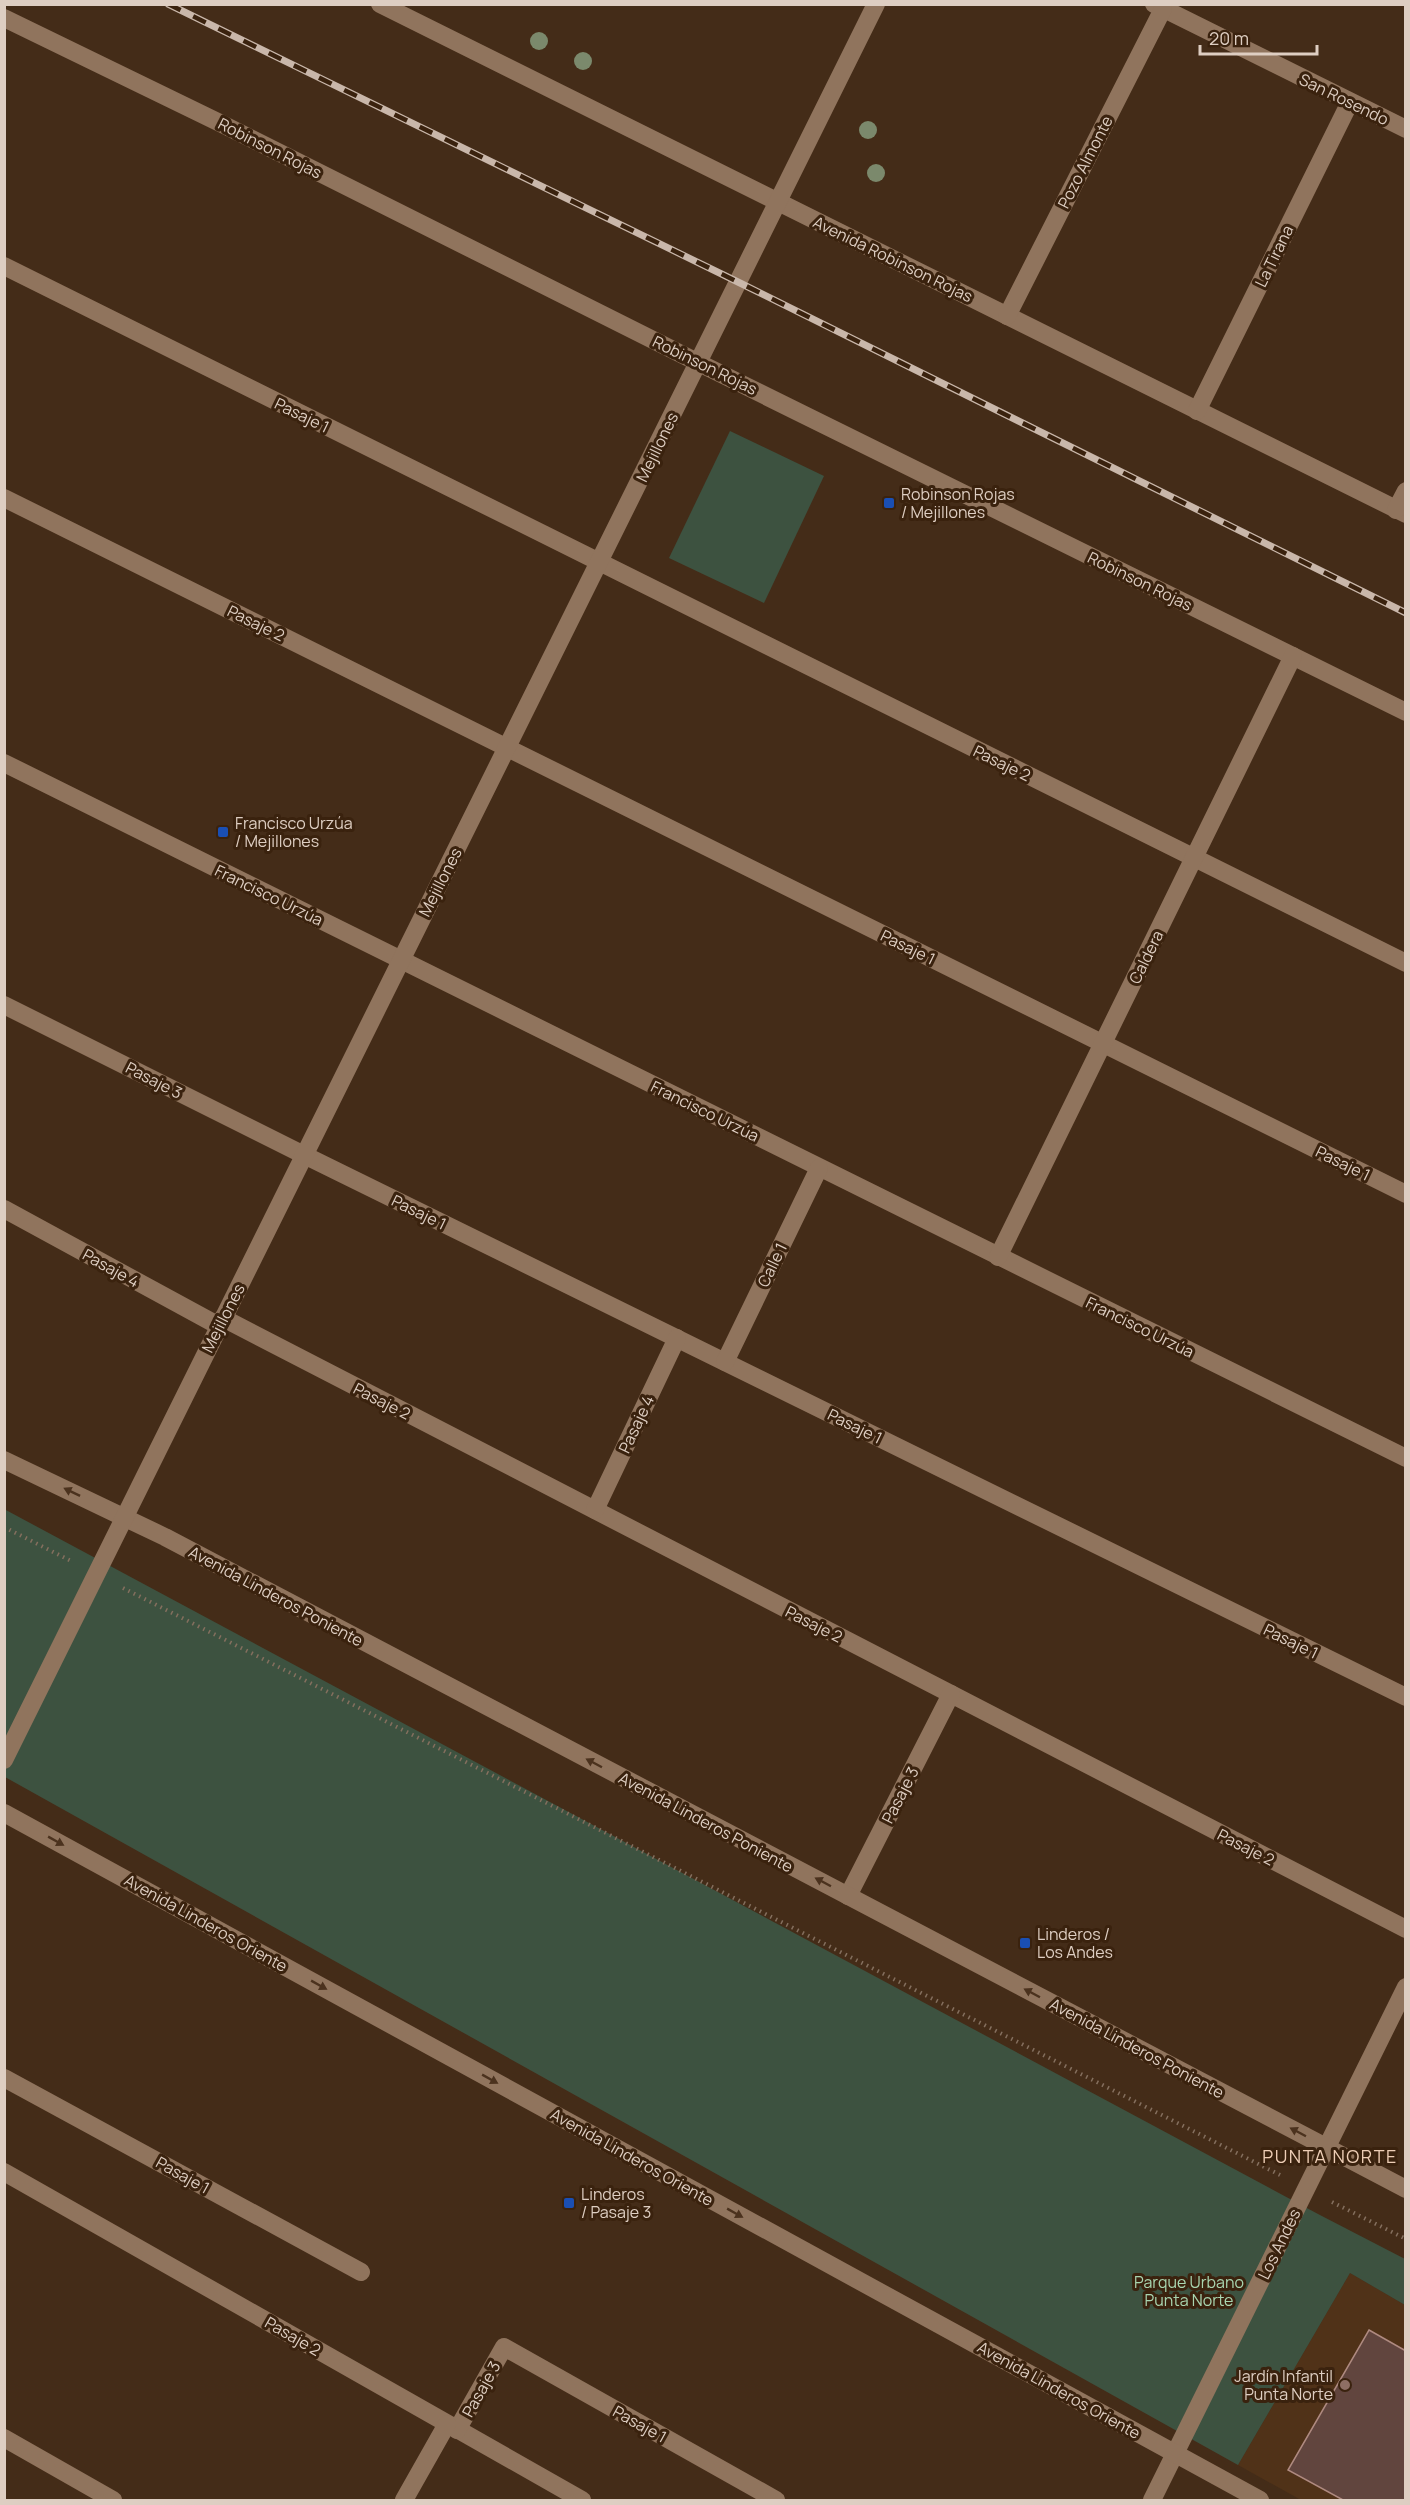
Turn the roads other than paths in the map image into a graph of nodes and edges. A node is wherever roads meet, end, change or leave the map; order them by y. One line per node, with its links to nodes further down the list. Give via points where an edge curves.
1 (380, 4): 7 (street, Avenida Robinson Rojas)
2 (876, 4): 7 (street, Mejillones)
3 (1159, 7): 5 (street, San Rosendo); 9 (street, Pozo Almonte)
4 (4, 18): 10 (street, Robinson Rojas)
5 (1350, 102): 6 (street, San Rosendo); 11 (street, La Tirana)
6 (1406, 129)
7 (778, 202): 9 (street, Avenida Robinson Rojas); 10 (street, Mejillones)
8 (4, 266): 15 (street, Pasaje 1)
9 (1007, 316): 11 (street, Avenida Robinson Rojas)
10 (699, 363): 15 (street, Mejillones); 16 (street, Robinson Rojas)
11 (1197, 411): 14 (street, Avenida Robinson Rojas)
12 (1406, 490): 14 (street)
13 (4, 498): 18 (street, Pasaje 2)
14 (1401, 512)
15 (599, 562): 18 (street, Mejillones); 20 (street, Pasaje 2)
16 (1293, 656): 17 (street, Robinson Rojas); 20 (street, Caldera)
17 (1406, 712)
18 (507, 748): 21 (street, Mejillones); 24 (street, Pasaje 1)
19 (4, 763): 21 (street, Francisco Urzúa)
20 (1194, 858): 22 (street, Pasaje 2); 24 (street, Caldera)
21 (401, 960): 25 (street, Mejillones); 26 (street, Francisco Urzúa)
22 (1406, 963)
23 (5, 1007): 25 (street, Pasaje 3)
24 (1103, 1044): 27 (street, Pasaje 1); 29 (street, Caldera)
25 (304, 1155): 30 (street, Mejillones); 31 (street, Pasaje 1)
26 (819, 1168): 29 (street, Francisco Urzúa); 32 (street, Calle 1)
27 (1406, 1194)
28 (4, 1209): 30 (street, Pasaje 4)
29 (998, 1257): 33 (street, Francisco Urzúa)
30 (221, 1322): 35 (street, Pasaje 2); 36 (street, Mejillones)
31 (676, 1338): 32 (street, Pasaje 1); 35 (street, Pasaje 4)
32 (725, 1362): 38 (street, Pasaje 1)
33 (1406, 1458)
34 (4, 1460): 36 (street, Avenida Linderos Poniente, one-way to 34)
35 (595, 1510): 37 (street, Pasaje 2)
36 (125, 1517): 39 (street, Mejillones); 41 (street, Avenida Linderos Poniente, one-way to 36)
37 (951, 1694): 41 (street, Pasaje 3); 42 (street, Pasaje 2)
38 (1406, 1697)
39 (4, 1760)
40 (4, 1813): 52 (street, Avenida Linderos Oriente, one-way to 52)
41 (848, 1896): 45 (street, Avenida Linderos Poniente, one-way to 41)
42 (1406, 1929)
43 (1406, 1987): 45 (street, Los Andes)
44 (4, 2078): 48 (street, Pasaje 1)
45 (1327, 2147): 47 (street, Avenida Linderos Poniente); 52 (street, Los Andes)
46 (4, 2172): 50 (street, Pasaje 2)
47 (1406, 2189)
48 (361, 2272)
49 (504, 2347): 50 (street, Pasaje 3); 56 (street, Pasaje 1)
50 (452, 2427): 54 (street, Pasaje 3); 55 (street, Pasaje 2)
51 (4, 2438): 53 (street)
52 (1175, 2454): 57 (street, Los Andes); 58 (street, Avenida Linderos Oriente)
53 (113, 2500)
54 (404, 2500)
55 (582, 2500)
56 (776, 2500)
57 (1152, 2500)
58 (1260, 2500)

